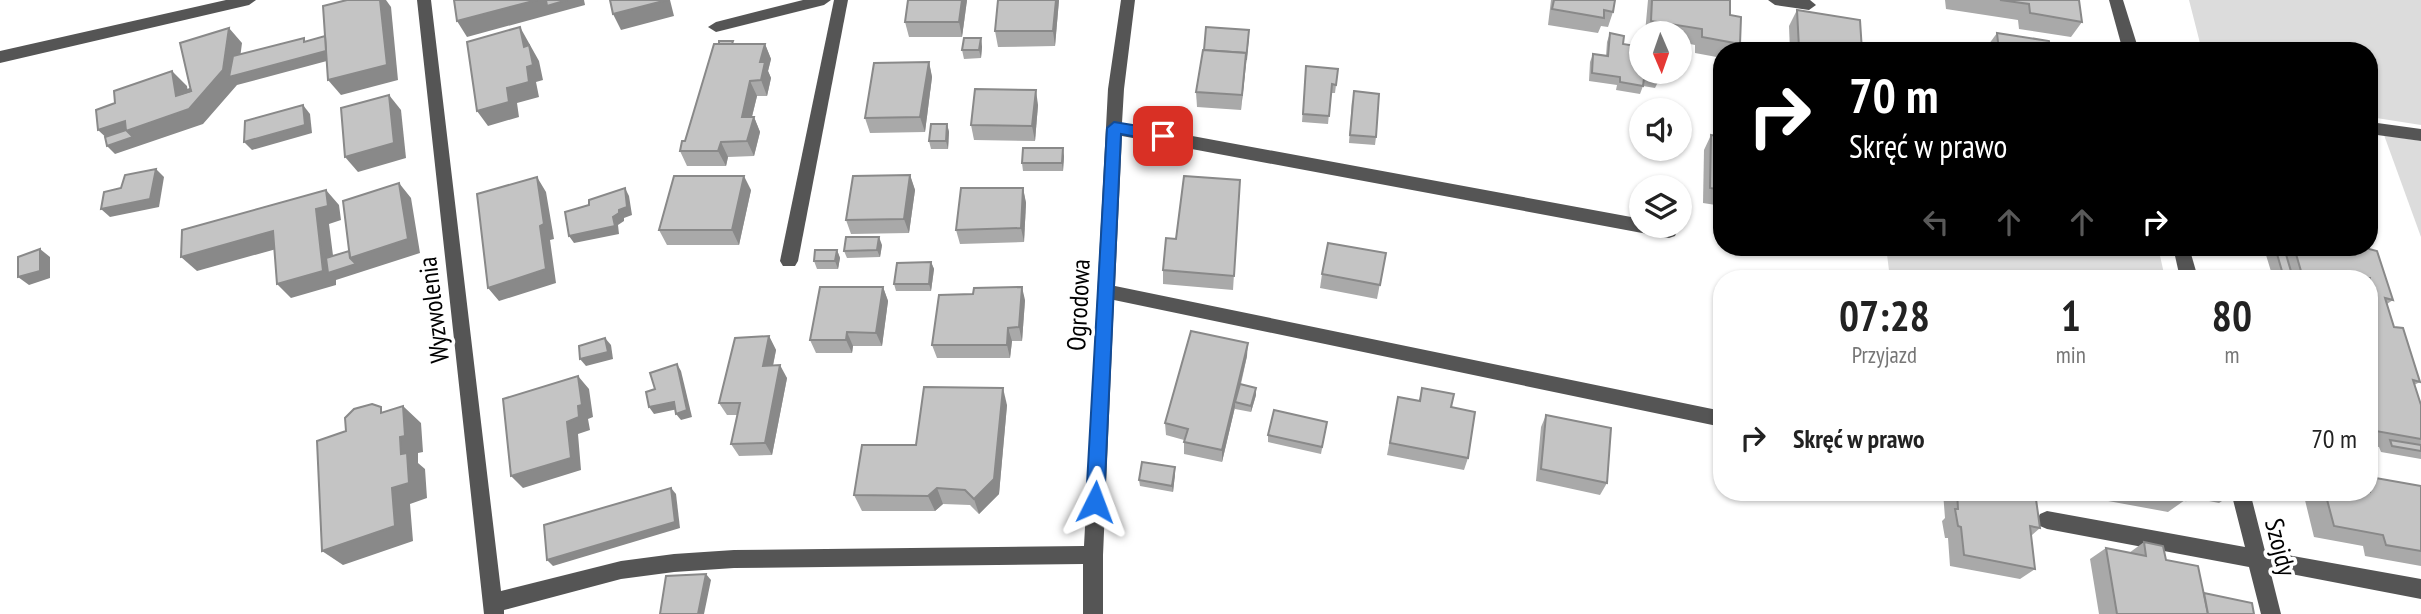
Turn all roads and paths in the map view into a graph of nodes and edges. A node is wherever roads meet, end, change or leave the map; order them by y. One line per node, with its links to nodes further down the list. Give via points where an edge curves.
1 (249, 0): 11 (street)
2 (424, 0): 24 (street, Wyzwolenia)
3 (824, 0): 9 (street)
4 (841, 0): 16 (street)
5 (1128, 0): 12 (street, Ogrodowa)
6 (1775, 0): 8 (street)
7 (2116, 0): 10 (street)
8 (1809, 5)
9 (716, 27)
10 (2128, 42)
11 (0, 57)
12 (1114, 128): 15 (street); 17 (street, Ogrodowa)
13 (2378, 129): 14 (street)
14 (2421, 135)
15 (1629, 224)
16 (789, 261)
17 (1105, 291): 18 (street); 21 (street, Ogrodowa)
18 (1713, 417)
19 (2243, 501): 22 (street, Szojdy)
20 (2046, 520): 22 (street)
21 (1093, 555): 24 (street, via 734,559 674,564 621,569); 25 (street, Ogrodowa)
22 (2258, 559): 23 (street); 26 (street, Szojdy)
23 (2421, 589)
24 (493, 609)
25 (1093, 614)
26 (2271, 614)

